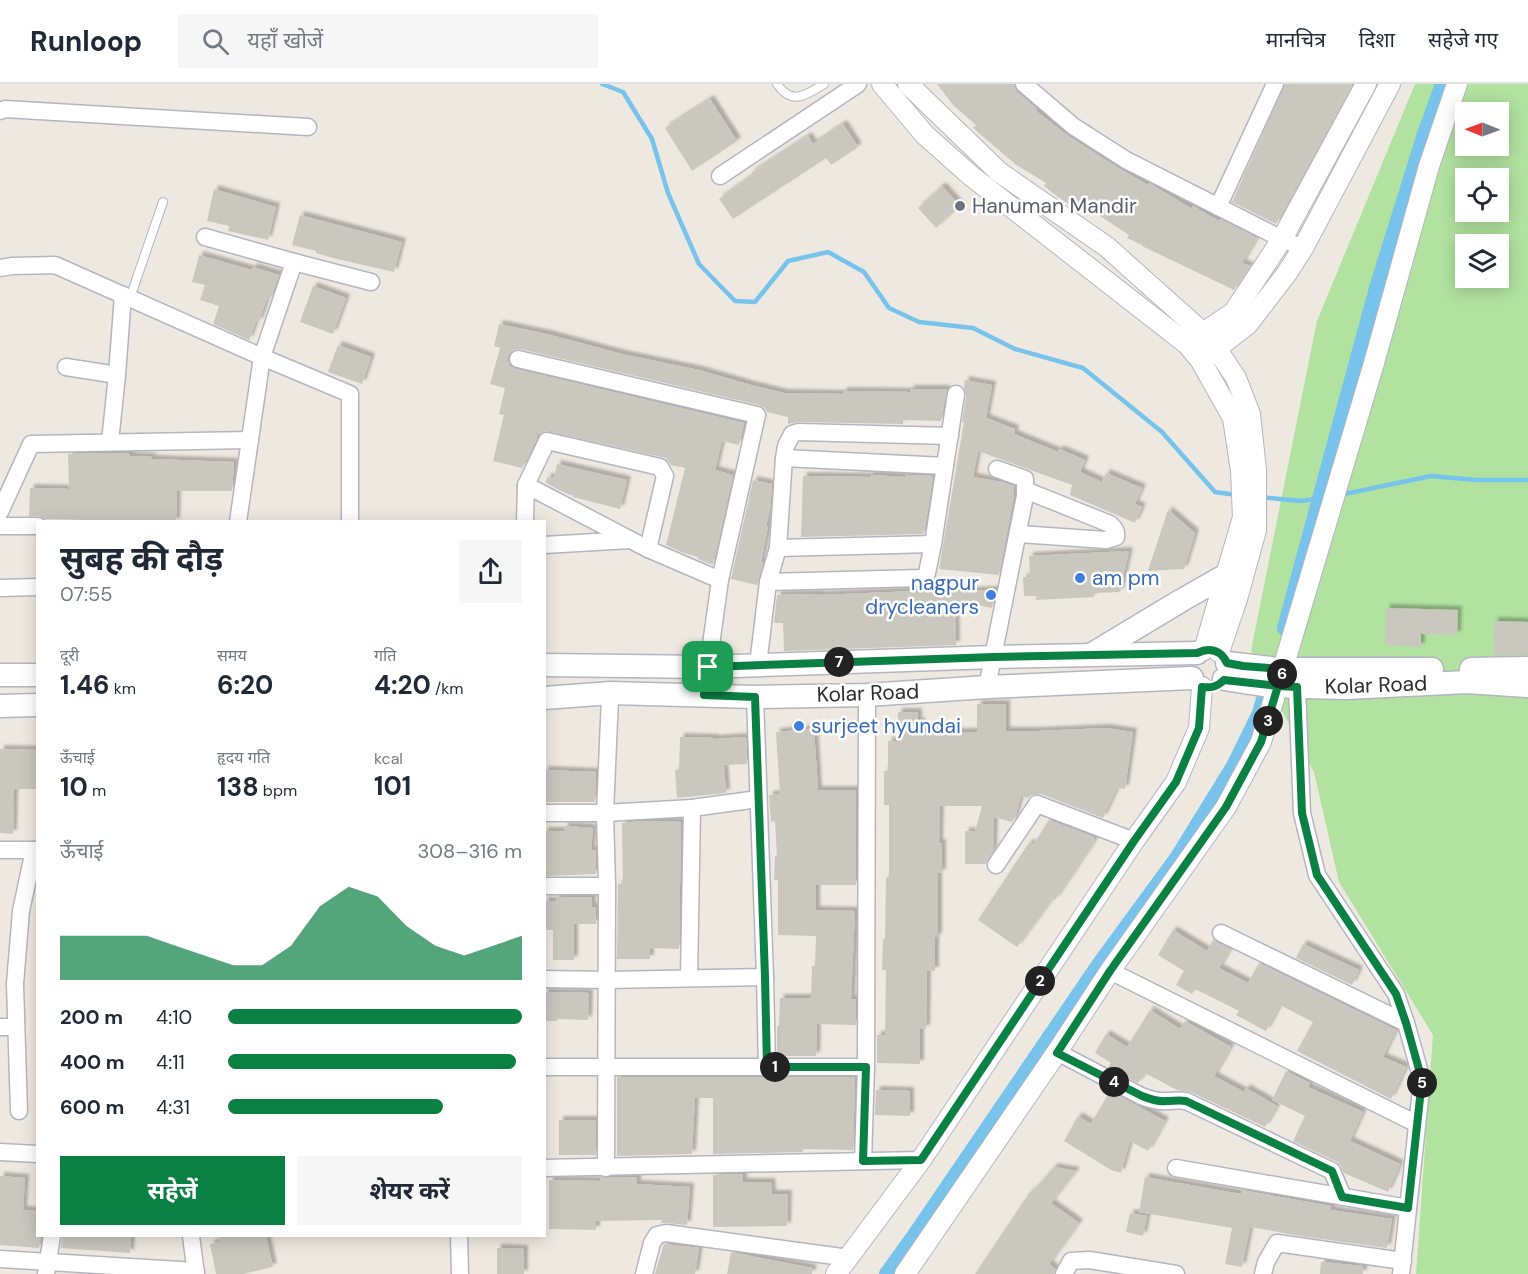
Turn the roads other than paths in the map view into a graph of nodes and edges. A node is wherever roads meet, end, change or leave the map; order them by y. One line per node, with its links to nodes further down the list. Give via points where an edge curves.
1 (777, 84): 2 (lane, via 788,95 798,97)
2 (824, 84)
3 (858, 84): 13 (street)
4 (882, 84): 23 (street, via 925,135 970,175)
5 (908, 84): 23 (street, via 999,172 1107,247)
6 (1024, 84): 15 (street, via 1073,126 1126,160)
7 (1366, 84): 17 (street)
8 (1390, 84): 18 (street)
9 (1458, 84): 64 (street, via 1430,166)
10 (1270, 86): 15 (street)
11 (0, 111): 12 (street)
12 (308, 127)
13 (720, 176)
14 (163, 202): 22 (lane)
15 (1218, 207): 17 (street)
16 (205, 237): 19 (street)
17 (1282, 239): 18 (street); 23 (street, via 1234,312)
18 (1303, 248): 24 (street, via 1248,324)
19 (294, 262): 21 (street); 25 (street)
20 (0, 268): 22 (street, via 55,265)
21 (371, 282)
22 (126, 297): 25 (street); 28 (street)
23 (1195, 338): 24 (street)
24 (1208, 354): 50 (street, via 1248,471)
25 (262, 357): 31 (street); 40 (street, via 350,394)
26 (518, 359): 51 (street, via 758,415)
27 (66, 367): 28 (street)
28 (117, 375): 32 (street)
29 (956, 394): 30 (street)
30 (950, 436): 33 (street, via 798,432 789,438); 34 (street)
31 (250, 440): 32 (street); 39 (street)
32 (110, 442): 38 (street, via 31,444)
33 (784, 458): 34 (street); 48 (street)
34 (945, 466): 47 (street)
35 (998, 470): 37 (street, via 1025,479)
36 (526, 485): 41 (street); 45 (street); 49 (street, via 547,441 660,467 665,476)
37 (1025, 490): 44 (street); 44 (street, via 1110,524 1116,537 1106,540)
38 (0, 512)
39 (238, 520)
40 (350, 520)
41 (525, 520)
42 (0, 526): 43 (street)
43 (36, 526)
44 (1019, 534): 56 (street)
45 (631, 540): 46 (street); 49 (street)
46 (546, 544)
47 (933, 544): 48 (street); 52 (street, via 927,573 921,578)
48 (778, 548): 52 (street)
49 (648, 549): 51 (street)
50 (1235, 564): 55 (main road); 57 (street, via 1237,599)
51 (720, 580): 60 (street)
52 (768, 582): 59 (street)
53 (36, 587): 54 (street)
54 (0, 588)
55 (1092, 654): 56 (main road, Kolar Road); 57 (main road, Kolar Road)
56 (994, 657): 59 (main road, Kolar Road); 66 (street)
57 (1222, 664): 64 (main road, Kolar Road); 65 (main road, Kolar Road, via 1218,686 1210,688); 65 (main road, via 1192,658 1189,672)
58 (546, 665): 60 (main road, Kolar Road)
59 (758, 665): 60 (main road, Kolar Road); 71 (main road)
60 (708, 667): 70 (street)
61 (1528, 668): 64 (main road, Kolar Road)
62 (0, 675): 63 (main road)
63 (36, 675)
64 (1281, 679): 67 (main road, Kolar Road, via 1346,688 1467,682); 86 (street, via 1261,742 1226,807); 91 (street, via 1302,813 1317,875 1396,994)
65 (1197, 683): 66 (main road, Kolar Road, via 1167,680); 79 (street, via 1199,728 1176,782)
66 (987, 687): 69 (main road, Kolar Road)
67 (1528, 687)
68 (611, 693): 70 (main road, Kolar Road); 72 (main road, Kolar Road); 78 (street)
69 (867, 694): 71 (main road, Kolar Road); 97 (street)
70 (704, 695): 71 (main road, Kolar Road)
71 (755, 697): 75 (street)
72 (546, 698)
73 (36, 705): 74 (main road)
74 (0, 706)
75 (758, 799): 76 (street); 88 (street)
76 (692, 808): 78 (street); 87 (street)
77 (546, 813): 78 (street)
78 (605, 813): 84 (street)
79 (1134, 841): 82 (street, via 1037,804); 102 (street)
80 (0, 850): 81 (street)
81 (36, 850): 92 (street, via 21,911)
82 (996, 865)
83 (546, 886): 84 (street)
84 (607, 886): 90 (street)
85 (1221, 933): 91 (street)
86 (1110, 971): 93 (street); 99 (street)
87 (689, 977): 88 (street); 90 (street)
88 (765, 977): 96 (street)
89 (546, 979): 90 (street)
90 (607, 980): 95 (street)
91 (1406, 1023): 99 (street, via 1422,1080)
92 (8, 1027): 98 (street)
93 (1057, 1053): 107 (street, via 1142,1096 1186,1101 1332,1171); 120 (street)
94 (546, 1067): 95 (street)
95 (607, 1067): 96 (street); 105 (street)
96 (767, 1067): 97 (street)
97 (866, 1067): 103 (street)
98 (19, 1112)
99 (1417, 1124): 108 (street)
100 (0, 1152): 101 (street)
101 (36, 1154)
102 (921, 1160): 103 (street); 112 (street)
103 (863, 1161): 105 (street)
104 (546, 1168): 105 (street)
105 (606, 1168)
106 (1176, 1168): 107 (street)
107 (1342, 1197): 108 (street)
108 (1408, 1208): 114 (street)
109 (52, 1237): 115 (street)
110 (191, 1237): 116 (street)
111 (459, 1237): 117 (street)
112 (849, 1258): 118 (street, via 666,1233 657,1235 651,1243); 119 (street)
113 (0, 1259): 115 (street)
114 (1402, 1267): 123 (street, via 1277,1243)
115 (47, 1268): 116 (street)
116 (196, 1273)
117 (460, 1274)
118 (644, 1274)
119 (836, 1274)
120 (905, 1274)
121 (1065, 1274): 122 (street, via 1071,1261 1089,1260)
122 (1176, 1274)
123 (1263, 1274)

